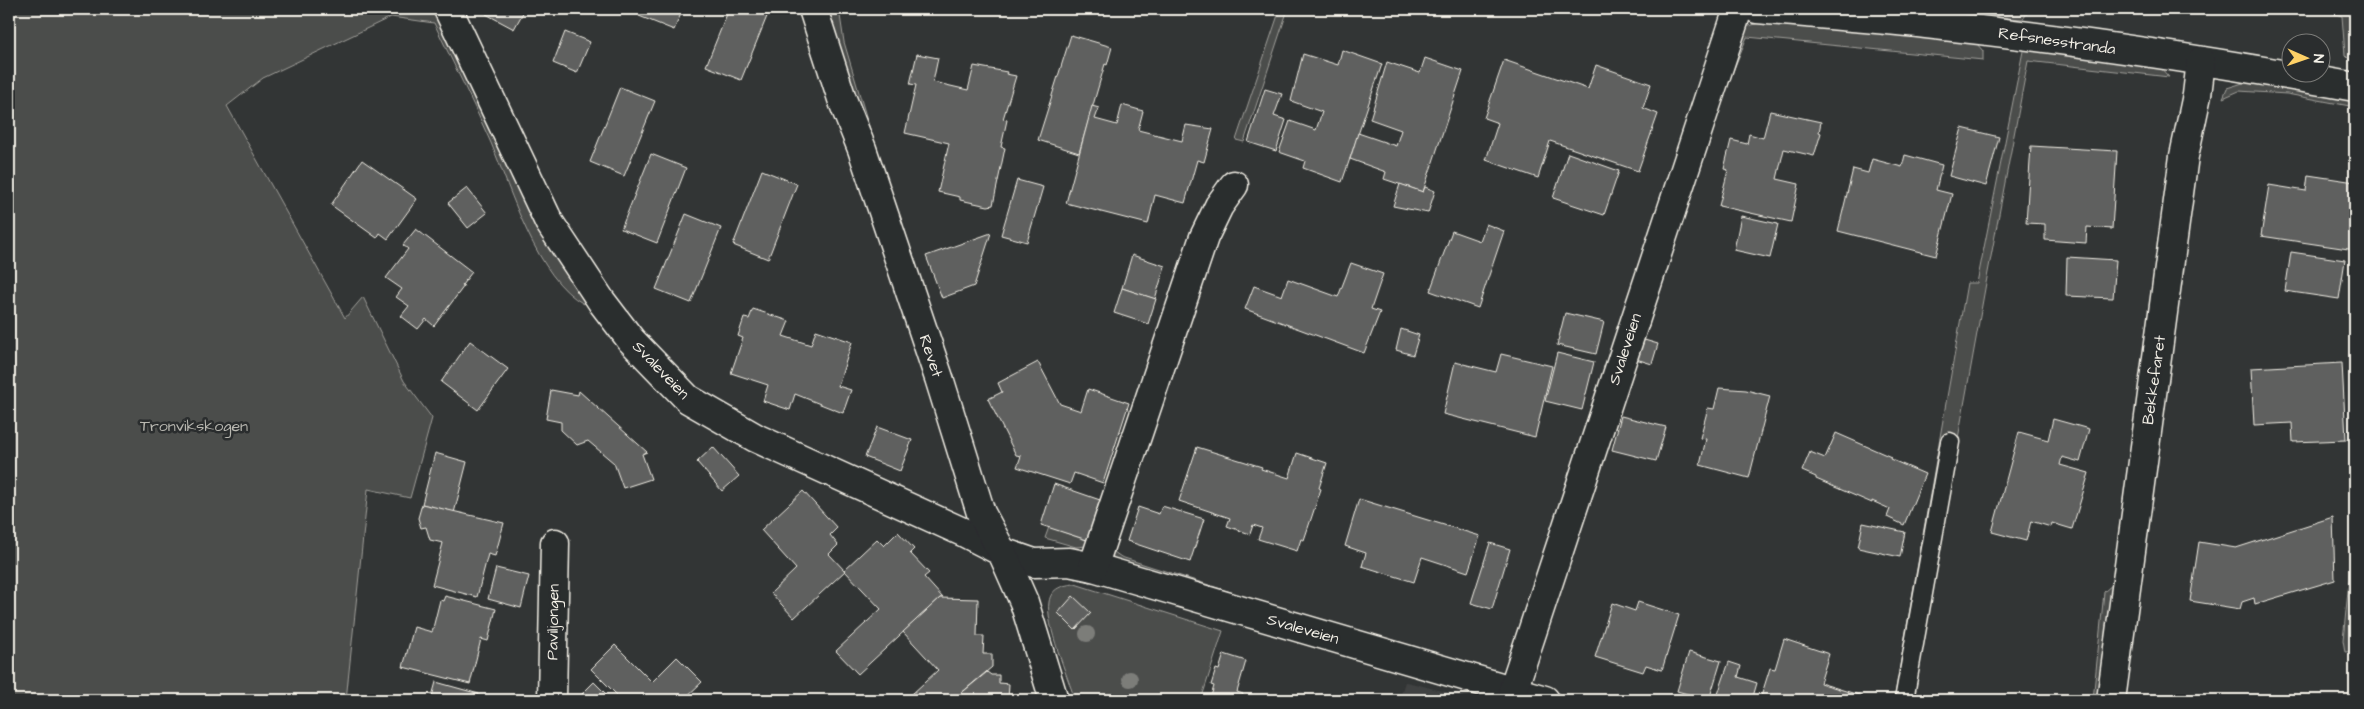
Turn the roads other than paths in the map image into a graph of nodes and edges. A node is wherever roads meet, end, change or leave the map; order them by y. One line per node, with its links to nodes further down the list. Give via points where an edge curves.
1 (448, 9): 10 (street, Svaleveien, via 550,222 602,302 667,380 688,399 756,438)
2 (813, 9): 10 (street, Revet, via 939,378 981,514)
3 (1738, 9): 12 (street, Svaleveien)
4 (1756, 9): 5 (street, Refsnesstranda, via 1926,24)
5 (2201, 61): 6 (street, Refsnesstranda); 17 (street, Bekkefaret, via 2183,166)
6 (2355, 87)
7 (1234, 185): 11 (street, via 1204,237)
8 (1950, 442): 16 (lane)
9 (555, 543): 13 (street, Paviljongen)
10 (1002, 552): 11 (street, Svaleveien, via 1034,563 1069,562); 14 (street, Revet, via 1024,602)
11 (1093, 567): 12 (street, Svaleveien)
12 (1513, 690): 15 (street, Svaleveien)
13 (552, 700)
14 (1054, 700)
15 (1545, 700)
16 (1904, 700)
17 (2111, 700)

